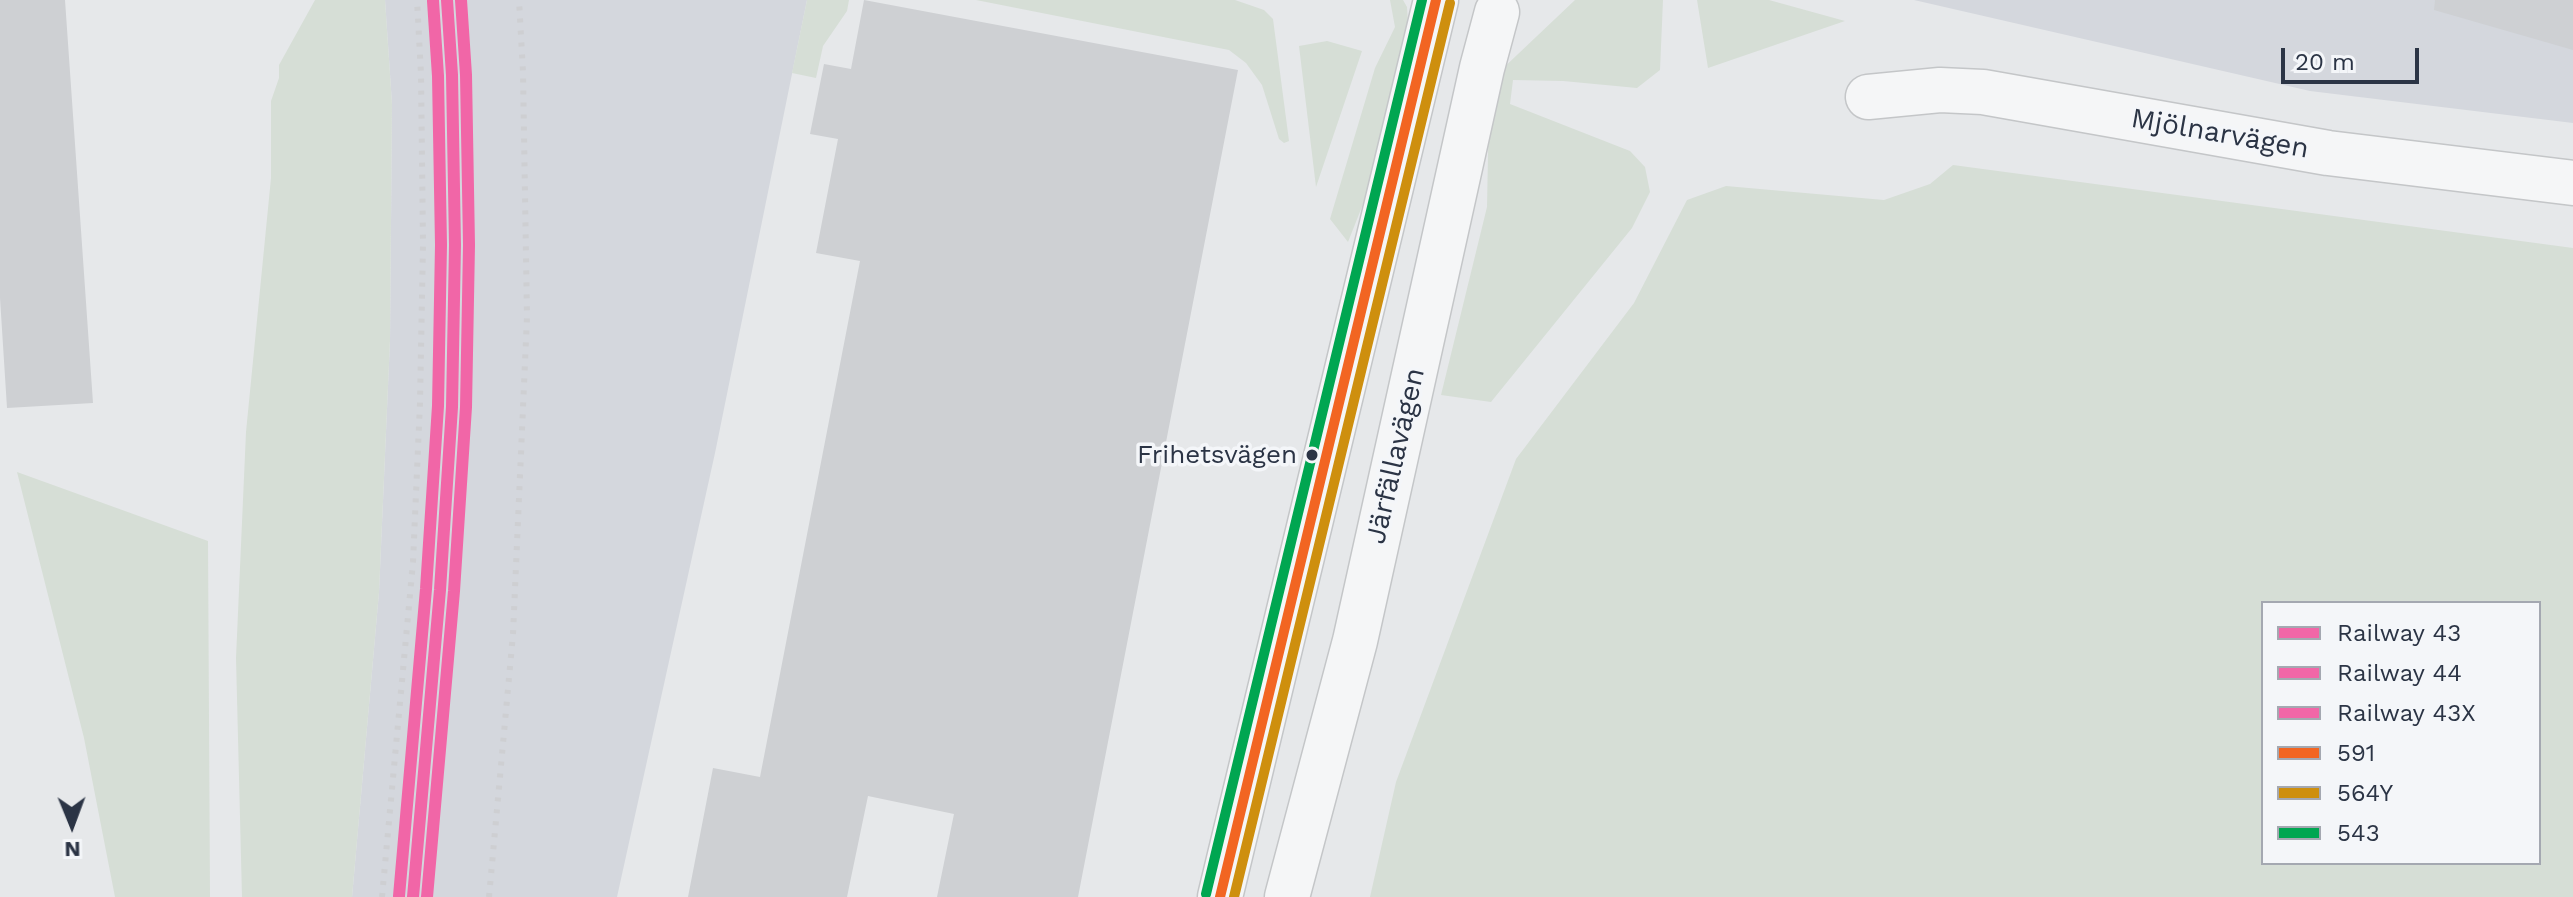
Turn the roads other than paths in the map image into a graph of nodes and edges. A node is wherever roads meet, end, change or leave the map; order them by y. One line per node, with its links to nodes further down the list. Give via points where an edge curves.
1 (1436, 0): 6 (street)
2 (1445, 0): 3 (street, via 1466,11)
3 (1514, 6): 7 (street, Järfällavägen, via 1482,68 1355,641)
4 (1868, 97): 5 (street, Mjölnarvägen, via 1983,92 2328,153)
5 (2573, 183)
6 (1220, 897)
7 (1287, 897)

